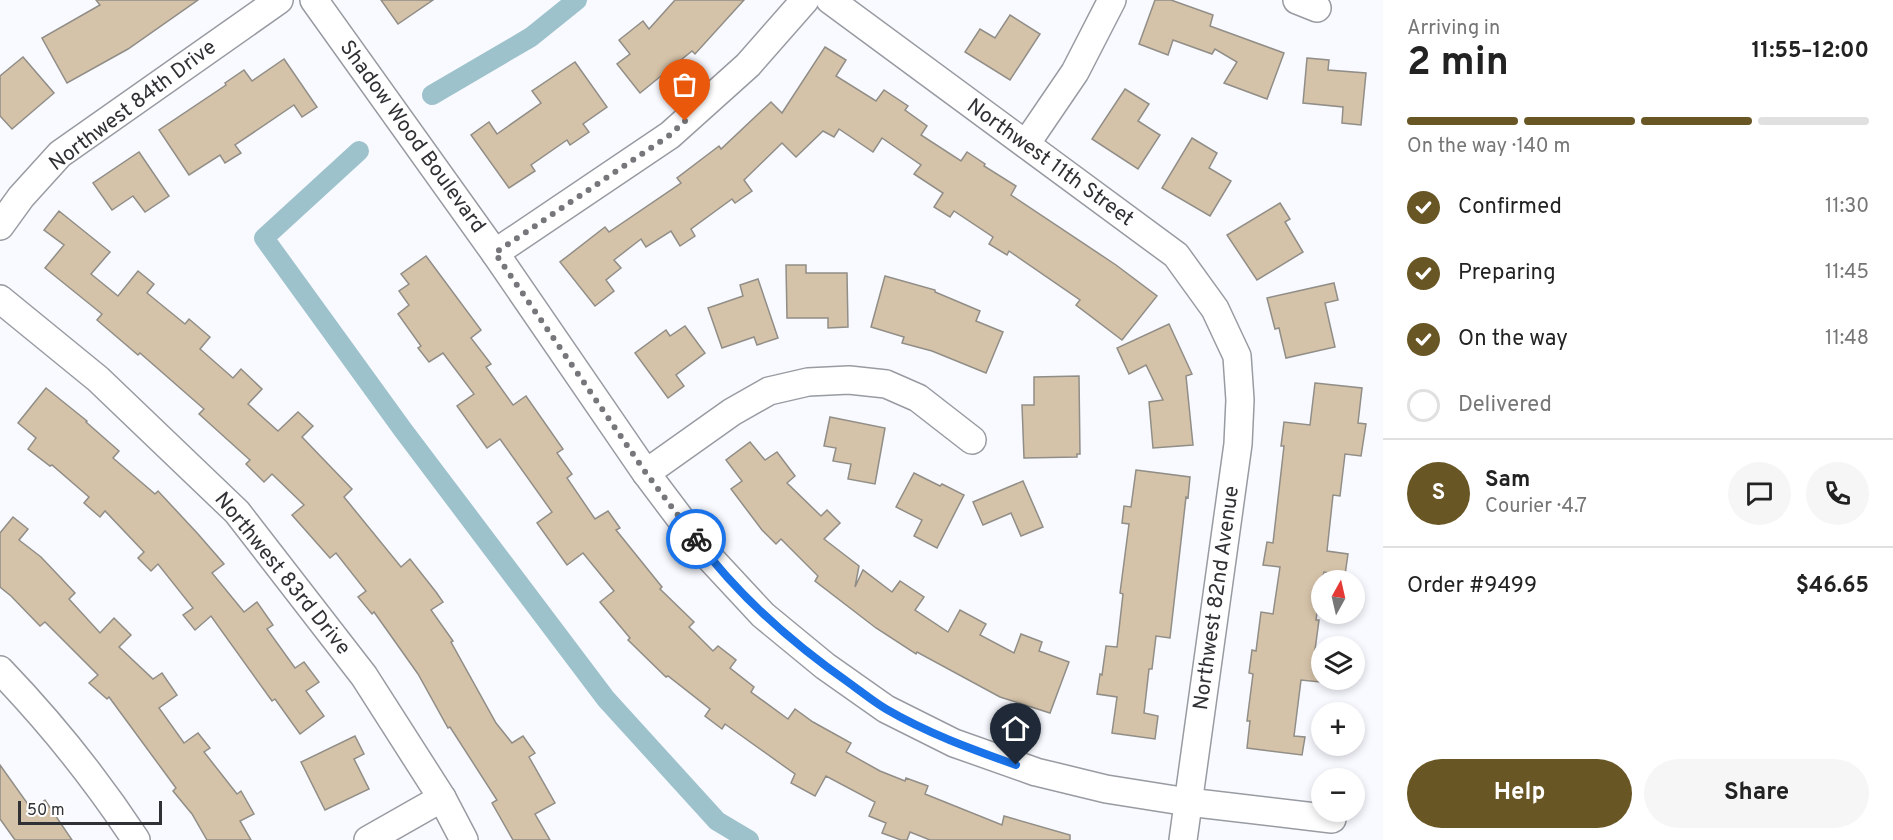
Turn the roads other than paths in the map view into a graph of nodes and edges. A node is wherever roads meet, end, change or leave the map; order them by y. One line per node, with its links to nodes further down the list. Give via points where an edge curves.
1 (279, 0): 7 (street, Northwest 84th Drive, via 60,154)
2 (314, 0): 8 (street, Shadow Wood Boulevard)
3 (805, 0): 8 (street, via 748,65 670,135)
4 (830, 0): 6 (street, Northwest 11th Street)
5 (1113, 0): 6 (street, via 1075,72)
6 (1026, 144): 10 (street, Northwest 11th Street, via 1176,255 1215,309)
7 (0, 226)
8 (495, 253): 12 (street, Shadow Wood Boulevard)
9 (0, 299): 14 (street, Northwest 83rd Drive, via 98,379 237,512 364,676)
10 (1237, 356): 15 (street, Northwest 82nd Avenue, via 1238,444)
11 (972, 440): 12 (street, via 918,398 886,384 849,380 808,382 769,391 732,412)
12 (646, 473): 15 (street, Shadow Wood Boulevard, via 710,558 763,615 886,709 954,743 1036,772 1106,789)
13 (0, 670): 17 (street, via 110,800)
14 (442, 798): 18 (street); 19 (street, Northwest 83rd Drive)
15 (1188, 802): 16 (street, Shadow Wood Boulevard); 20 (street, Northwest 82nd Avenue)
16 (1311, 817)
17 (136, 840)
18 (368, 840)
19 (464, 840)
20 (1183, 840)

